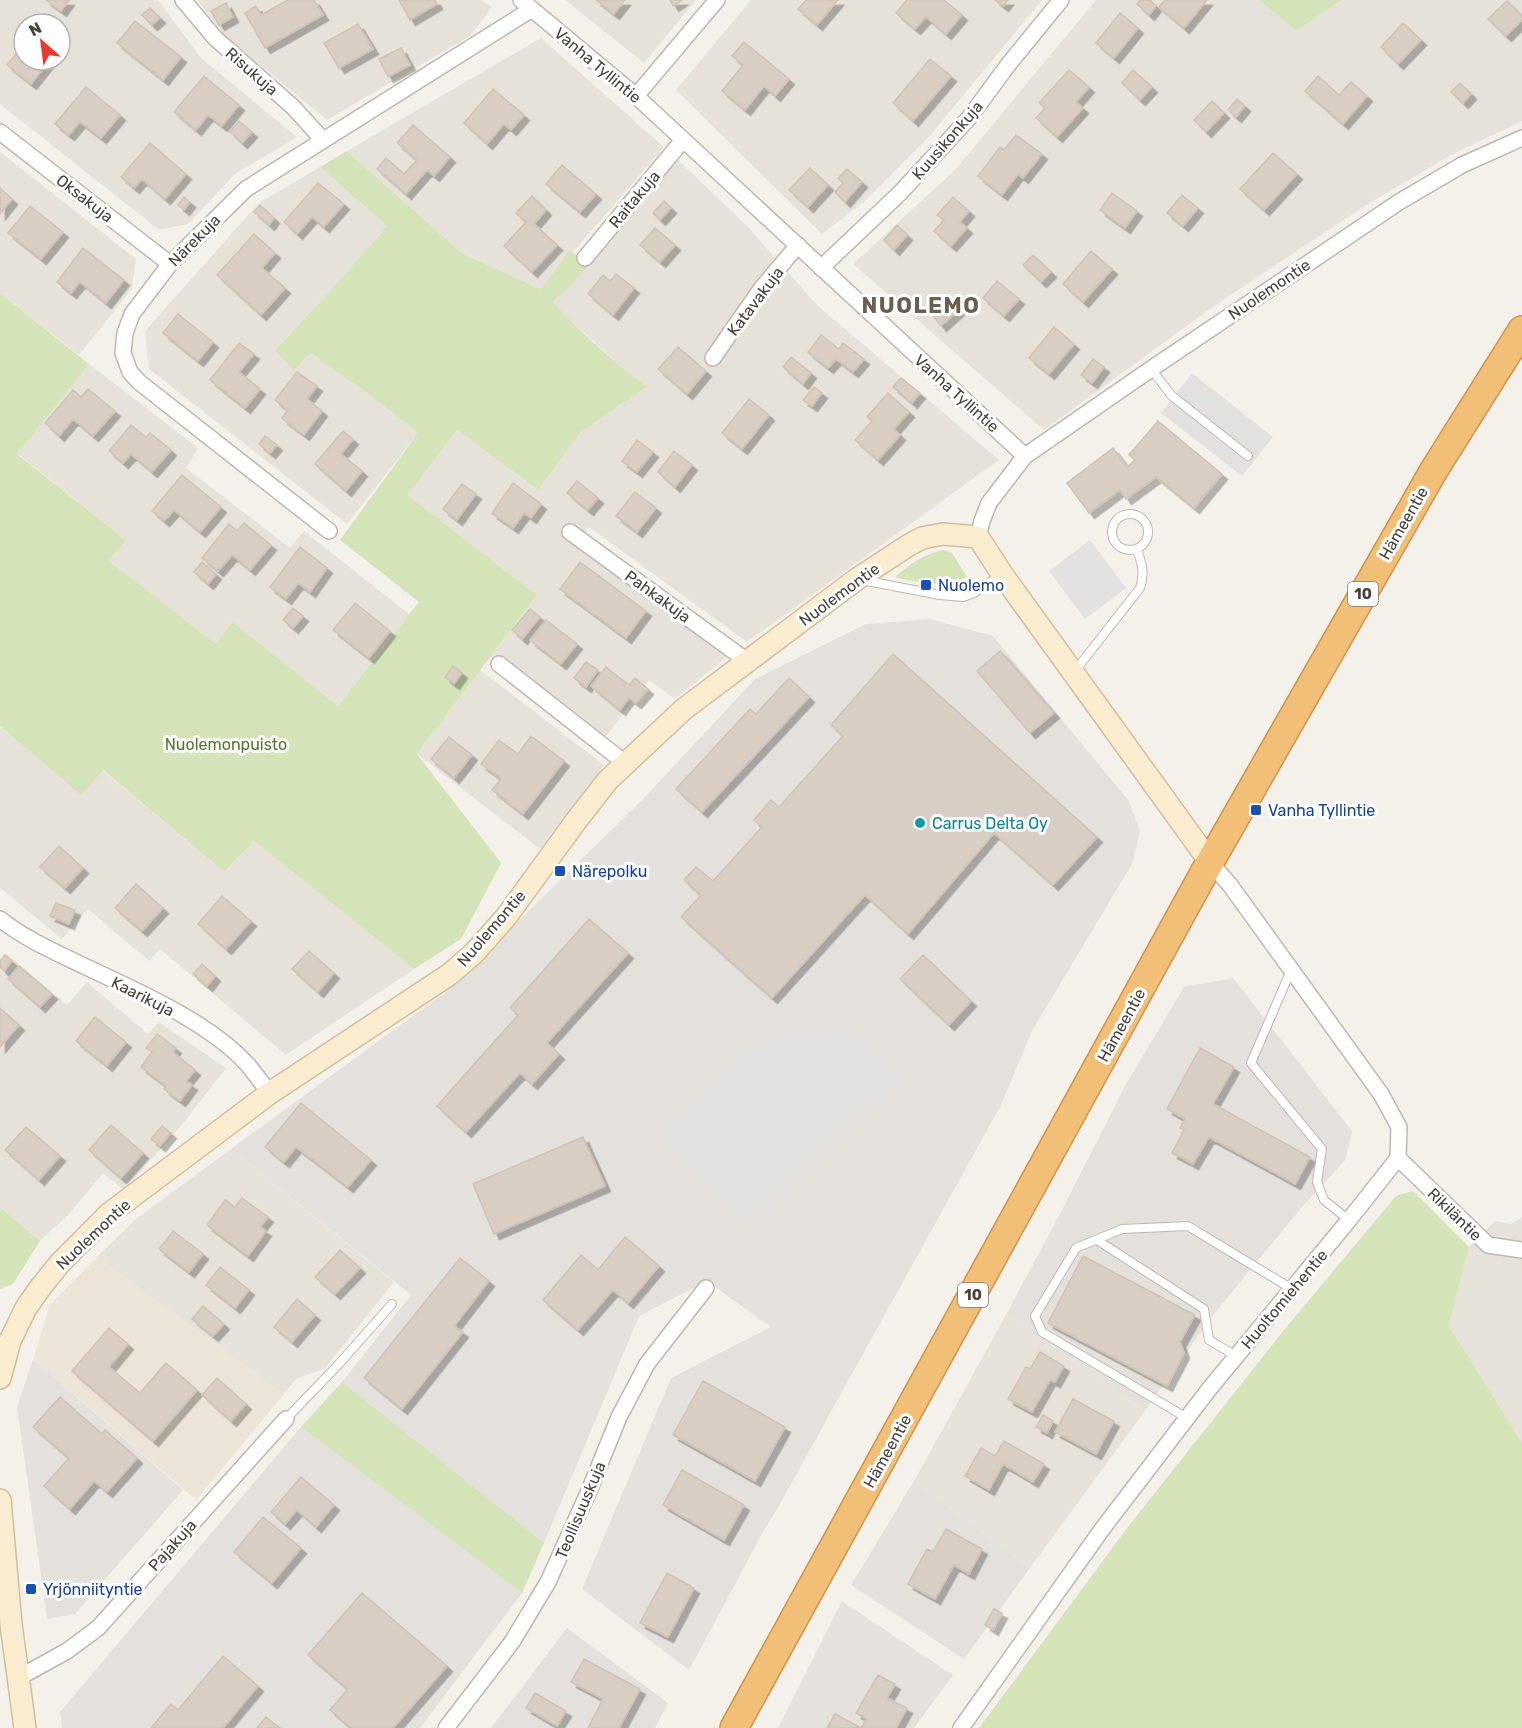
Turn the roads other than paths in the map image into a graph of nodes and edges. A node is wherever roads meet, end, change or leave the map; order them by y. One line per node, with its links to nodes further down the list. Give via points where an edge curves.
1 (183, 0): 8 (street, Risukuja, via 215,38 293,107)
2 (717, 0): 5 (street)
3 (1061, 0): 13 (street, Kuusikonkuja, via 969,118 900,193)
4 (526, 4): 5 (street, Vanha Tyllintie); 8 (street, Närekuja)
5 (636, 96): 9 (street, Vanha Tyllintie)
6 (0, 132): 12 (street, Oksakuja)
7 (1522, 138): 16 (street, Nuolemontie, via 1462,165 1399,202)
8 (323, 140): 12 (street, Närekuja, via 246,189)
9 (683, 140): 10 (street, Vanha Tyllintie); 11 (street, Raitakuja)
10 (798, 245): 13 (street, Vanha Tyllintie); 15 (street, Katavakuja, via 760,289)
11 (585, 258)
12 (170, 264): 19 (street, Närekuja, via 132,314 123,353 130,372)
13 (821, 268): 17 (street, Vanha Tyllintie)
14 (1522, 330): 29 (highway, Hämeentie / 10, via 1434,470)
15 (713, 358)
16 (1151, 369): 17 (street, Nuolemontie); 18 (lane, via 1172,396)
17 (1026, 456): 21 (street, via 989,504)
18 (1248, 456)
19 (328, 531)
20 (570, 532): 25 (street, Pahkakuja)
21 (978, 537): 23 (street); 24 (street, Nuolemontie, via 943,534 922,538)
22 (1137, 550): 22 (lane, via 1146,542 1147,525 1139,516 1122,515 1113,524 1114,542 1124,550); 27 (lane, via 1143,573 1140,588)
23 (1002, 574): 24 (lane, via 981,590 963,597); 27 (street)
24 (857, 579): 25 (street, Nuolemontie)
25 (747, 661): 28 (street, Nuolemontie, via 684,708)
26 (499, 664): 28 (street)
27 (1074, 673): 29 (street)
28 (625, 763): 32 (street, Nuolemontie, via 474,953 450,975)
29 (1210, 862): 31 (street); 49 (highway, Hämeentie / 10)
30 (0, 919): 32 (street, Kaarikuja, via 45,947 147,996 216,1036 247,1064)
31 (1291, 970): 33 (street, via 1381,1094 1399,1127); 34 (lane, via 1251,1063 1322,1149 1317,1182 1324,1200)
32 (270, 1094): 41 (street, Nuolemontie, via 110,1214 60,1263 26,1308)
33 (1398, 1158): 34 (street, Huoltomiehentie); 36 (street, Rikiläntie, via 1488,1245)
34 (1349, 1220): 38 (street, Huoltomiehentie)
35 (1097, 1240): 38 (lane, via 1122,1229 1188,1226); 40 (lane, via 1204,1309 1209,1340); 42 (lane, via 1076,1248 1035,1316 1042,1332)
36 (1522, 1250)
37 (706, 1288): 48 (street, Teollisuuskuja, via 647,1364 619,1417 548,1582 512,1642)
38 (1292, 1289): 40 (street, Huoltomiehentie)
39 (392, 1304): 43 (lane)
40 (1236, 1356): 42 (street, Huoltomiehentie)
41 (1, 1369)
42 (1187, 1418): 50 (street, Huoltomiehentie, via 1103,1528)
43 (286, 1419): 46 (street, Pajakuja, via 98,1628 67,1651)
44 (0, 1500): 45 (street)
45 (6, 1626): 46 (street)
46 (18, 1678): 47 (street)
47 (25, 1728)
48 (446, 1728)
49 (734, 1728)
50 (961, 1728)

